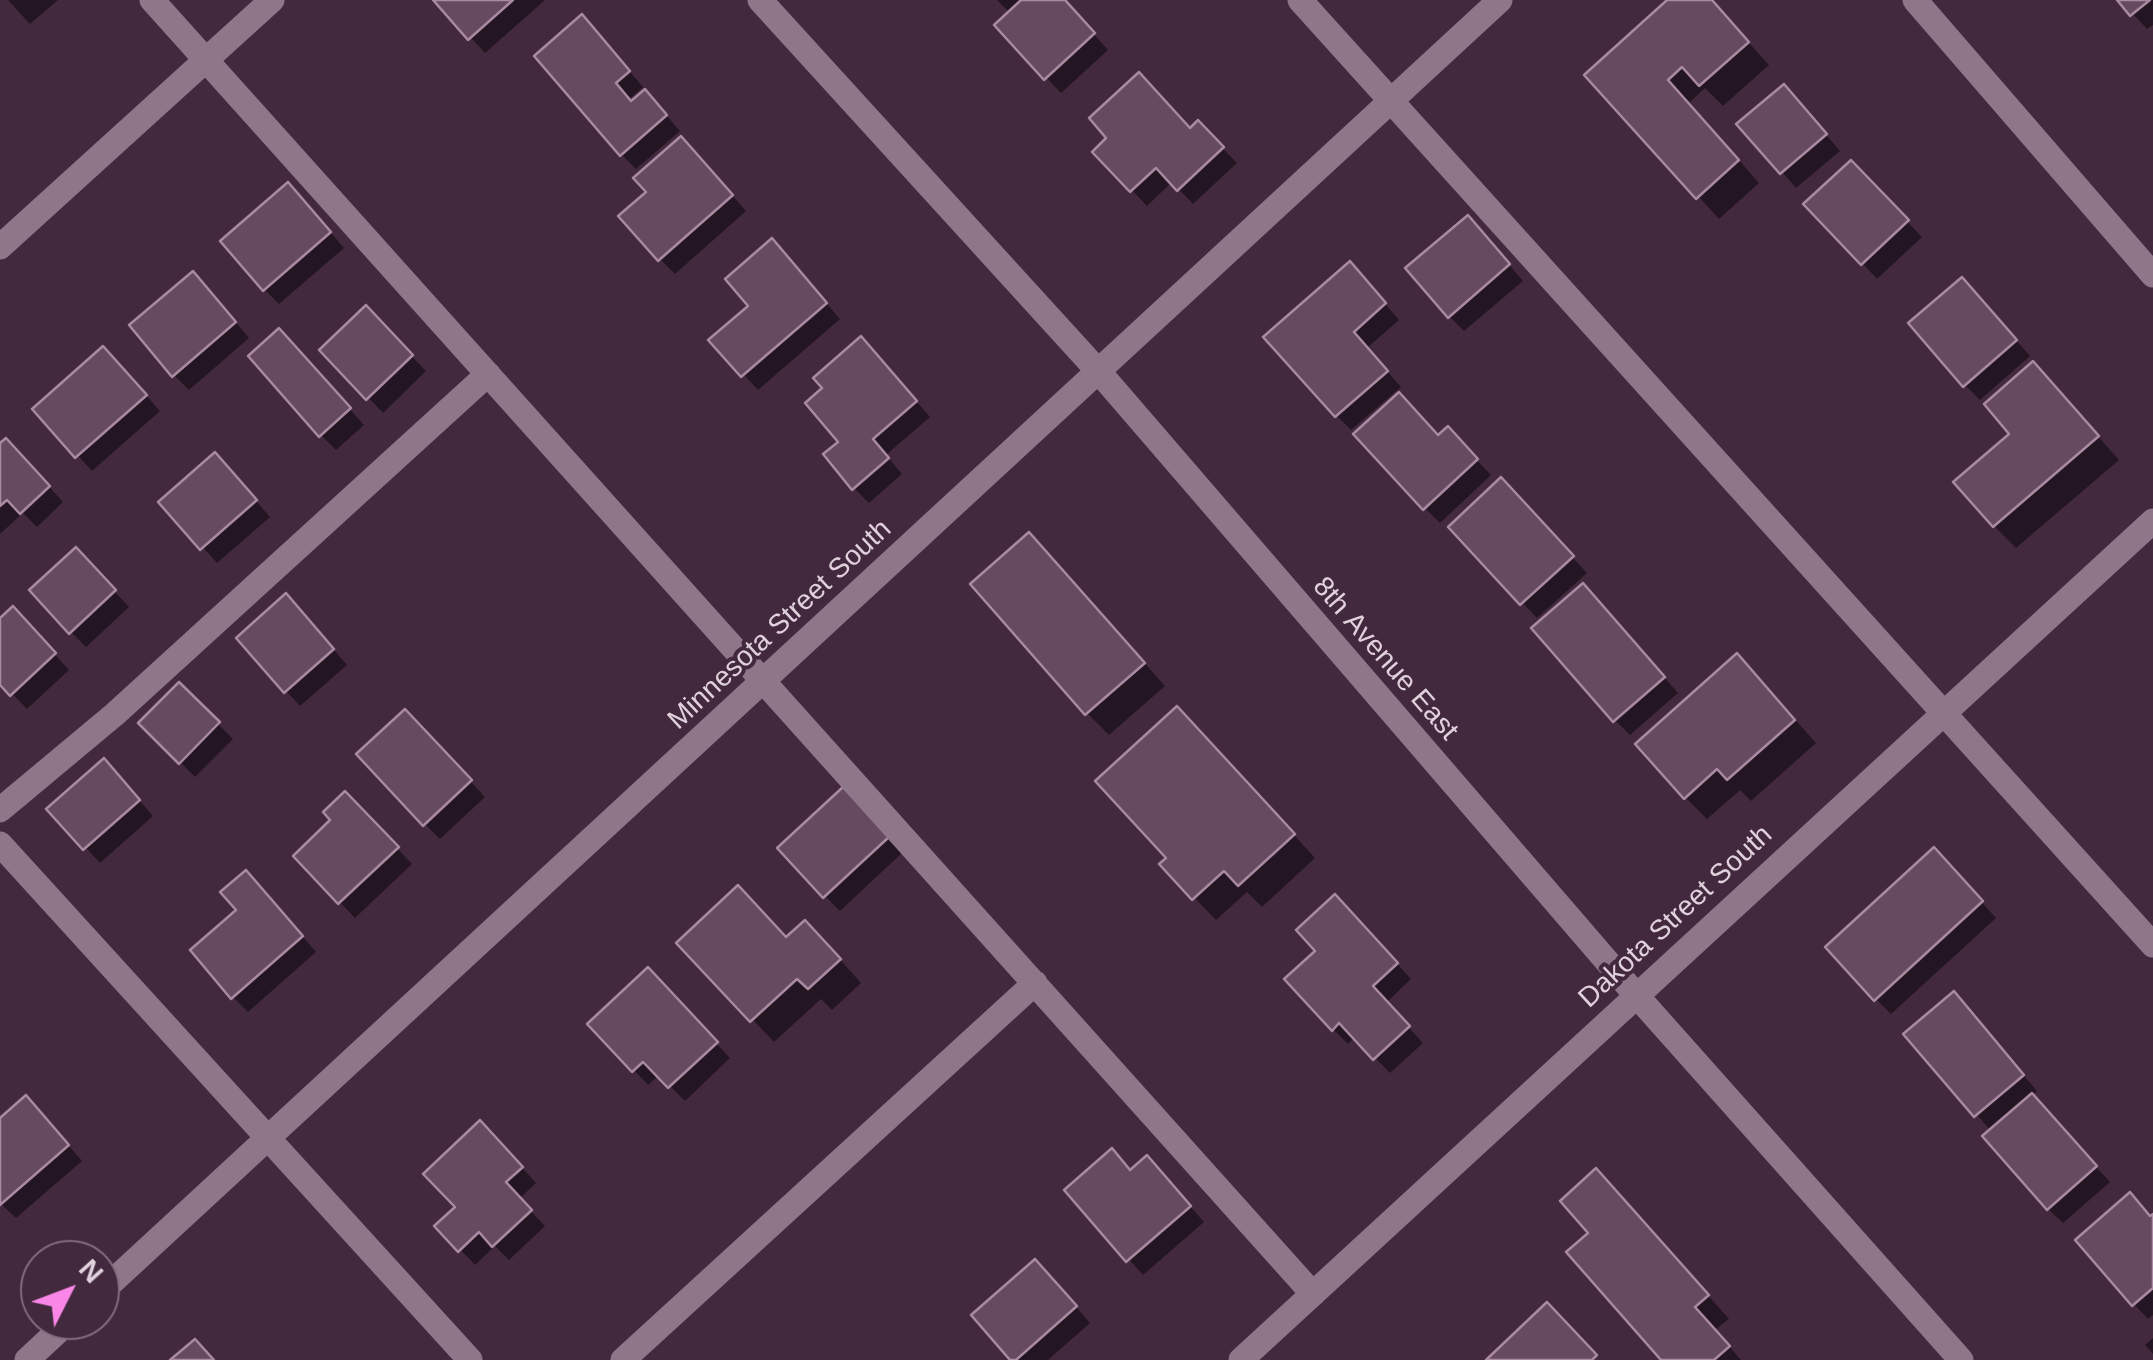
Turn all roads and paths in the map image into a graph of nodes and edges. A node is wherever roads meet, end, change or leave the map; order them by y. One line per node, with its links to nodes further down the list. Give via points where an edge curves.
1 (152, 0): 7 (street)
2 (272, 0): 7 (street)
3 (760, 0): 11 (street, 8th Avenue East)
4 (1300, 0): 8 (street)
5 (1500, 0): 8 (street, Minnesota Street South)
6 (1915, 0): 10 (street)
7 (206, 60): 9 (street); 12 (street)
8 (1390, 102): 11 (street, Minnesota Street South); 15 (street)
9 (0, 247)
10 (2153, 275)
11 (1099, 372): 14 (street, Minnesota Street South); 20 (street, 8th Avenue East)
12 (488, 374): 14 (street); 16 (street, via 115,714)
13 (2153, 521): 15 (street, Dakota Street South)
14 (764, 680): 19 (street); 21 (street, Minnesota Street South)
15 (1944, 712): 18 (street); 20 (street, Dakota Street South)
16 (0, 810)
17 (0, 844): 21 (street)
18 (2153, 945)
19 (1035, 983): 23 (street); 27 (street)
20 (1636, 995): 23 (street, Dakota Street South); 29 (street, 8th Avenue East)
21 (268, 1138): 22 (street, Minnesota Street South); 26 (street)
22 (120, 1275)
23 (1312, 1294): 28 (street, Dakota Street South)
24 (48, 1340): 25 (street)
25 (27, 1360)
26 (470, 1360)
27 (623, 1360)
28 (1242, 1360)
29 (1962, 1360)

